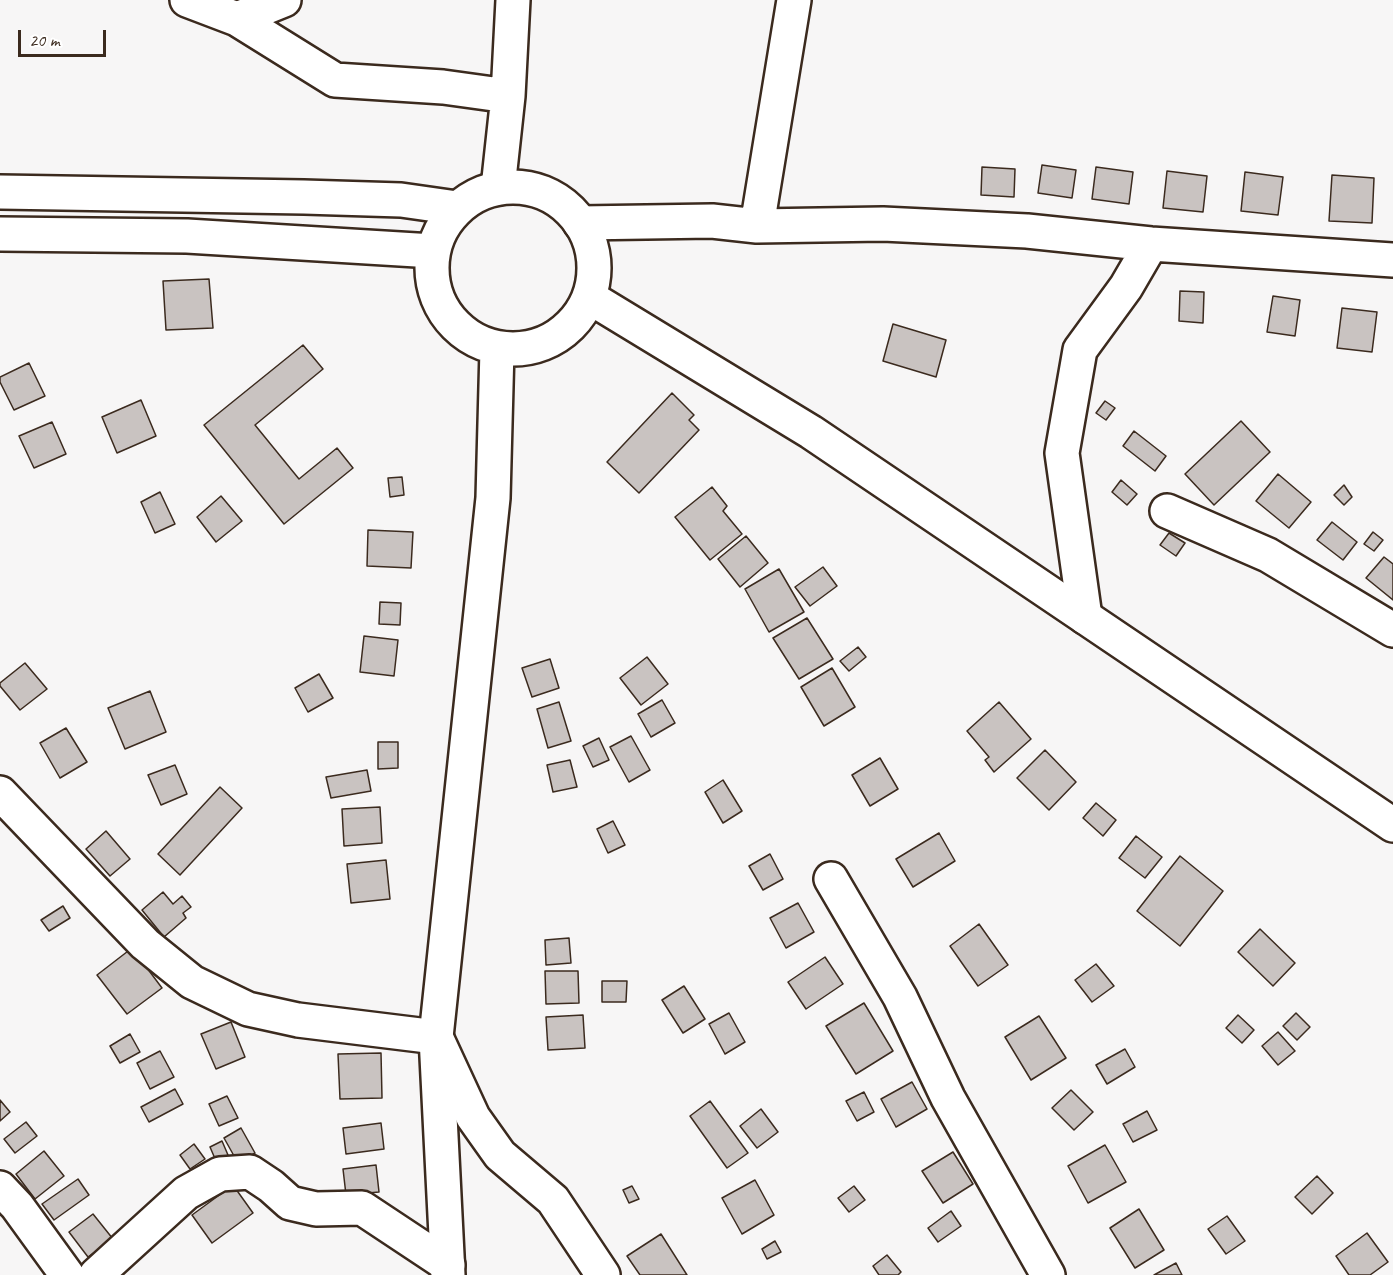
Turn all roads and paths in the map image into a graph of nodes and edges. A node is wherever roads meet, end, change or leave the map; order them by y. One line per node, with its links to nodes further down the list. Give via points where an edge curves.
1 (187, 0): 5 (street)
2 (284, 0): 5 (street)
3 (513, 0): 6 (street)
4 (794, 0): 11 (street)
5 (237, 19): 6 (street, via 334,80)
6 (508, 96): 7 (street)
7 (498, 188): 9 (street, via 476,195); 10 (street, via 522,187 545,193 565,206)
8 (0, 192): 9 (street, via 379,199)
9 (457, 208): 14 (street, via 442,227)
10 (580, 223): 11 (street, via 712,220); 16 (street, via 592,255 594,272)
11 (757, 226): 13 (street, via 883,224 1027,231)
12 (0, 234): 14 (street, via 187,236)
13 (1151, 244): 15 (street); 19 (street, via 1126,287 1080,350 1062,453)
14 (433, 251): 17 (street, via 432,277 439,302 453,324 474,340)
15 (1393, 260)
16 (589, 297): 17 (street, via 575,321 553,339 526,349); 19 (street, via 811,432)
17 (497, 349): 24 (street, via 493,498)
18 (1167, 511): 20 (street, via 1268,555)
19 (1085, 617): 22 (street)
20 (1393, 630)
21 (0, 793): 24 (street, via 145,944 192,982 248,1009 298,1020)
22 (1393, 825)
23 (831, 879): 30 (street, via 900,997 948,1098)
24 (436, 1037): 26 (street); 29 (street, via 473,1117 500,1155 553,1200)
25 (0, 1188): 27 (street)
26 (448, 1270): 28 (street, via 362,1208 316,1209 290,1203 250,1172 220,1174 186,1193)
27 (67, 1275)
28 (96, 1275)
29 (603, 1275)
30 (1048, 1275)

